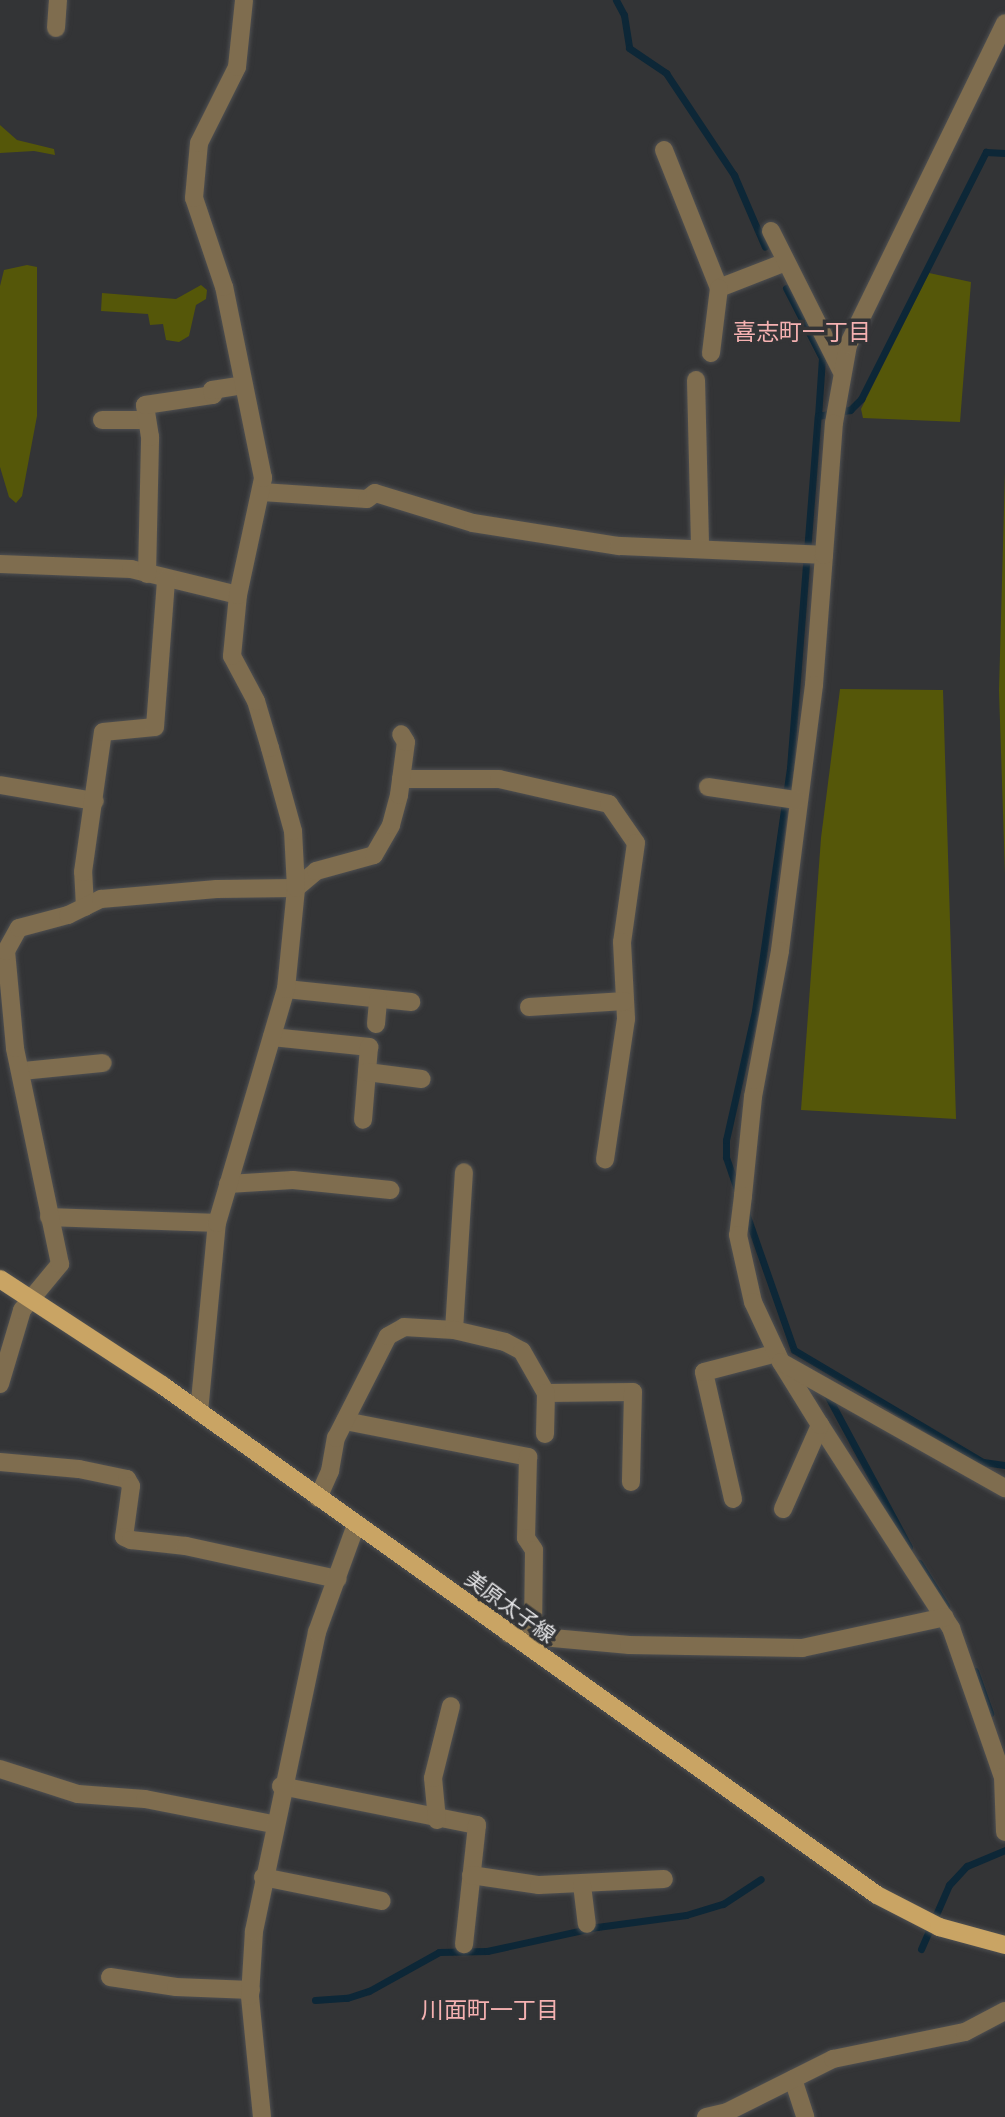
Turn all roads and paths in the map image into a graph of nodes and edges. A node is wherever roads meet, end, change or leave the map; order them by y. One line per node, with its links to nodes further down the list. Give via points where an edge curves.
1 (58, 0): 4 (street)
2 (244, 0): 12 (street, via 237,67 206,124 193,174 194,198 234,331)
3 (1005, 23): 10 (street, via 848,345)
4 (56, 28)
5 (664, 150): 8 (street)
6 (771, 231): 7 (street)
7 (786, 262): 8 (street); 10 (street)
8 (719, 288): 9 (street)
9 (711, 353)
10 (841, 370): 17 (street)
11 (696, 380): 16 (street)
12 (242, 385): 14 (street, via 212,390 213,395 145,405); 15 (street)
13 (103, 420): 14 (street)
14 (146, 420): 19 (street)
15 (262, 492): 16 (street, via 367,499 375,493 473,523 619,546); 21 (street)
16 (700, 548): 17 (street)
17 (824, 555): 26 (street, via 814,685)
18 (0, 564): 19 (street, via 131,569)
19 (146, 574): 20 (street)
20 (166, 579): 21 (street); 27 (street, via 155,727 103,732)
21 (238, 595): 28 (street, via 232,656 256,701 271,748 293,831)
22 (401, 734): 23 (street, via 405,742)
23 (401, 779): 28 (street, via 390,825 374,855 316,871); 33 (street, via 499,779 609,804 636,843 622,942)
24 (0, 785): 27 (street)
25 (708, 787): 26 (street)
26 (796, 800): 52 (street, via 780,951 753,1097 738,1235 753,1302)
27 (95, 801): 29 (street, via 83,872)
28 (296, 888): 29 (street, via 102,899); 31 (street)
29 (85, 907): 30 (street, via 19,928)
30 (3, 951): 39 (street, via 15,1048)
31 (286, 989): 32 (street); 37 (street)
32 (378, 999): 34 (street); 36 (street)
33 (625, 1001): 35 (street); 43 (street)
34 (411, 1002)
35 (529, 1007)
36 (376, 1024)
37 (272, 1037): 40 (street, via 369,1047); 45 (street)
38 (103, 1063): 39 (street)
39 (23, 1071): 47 (street, via 26,1113)
40 (367, 1072): 41 (street); 42 (street)
41 (422, 1079)
42 (363, 1120)
43 (606, 1158)
44 (464, 1172): 51 (street)
45 (228, 1184): 46 (street, via 293,1180); 48 (street)
46 (390, 1190)
47 (49, 1217): 48 (street); 50 (street, via 60,1264)
48 (217, 1223): 55 (street)
49 (0, 1279): 50 (main road, 美原太子線)
50 (31, 1298): 53 (street, via 22,1310); 55 (main road, 美原太子線)
51 (454, 1330): 54 (street, via 505,1342 522,1351); 56 (street, via 404,1327 388,1336)
52 (779, 1358): 57 (street); 61 (street); 63 (street, via 704,1372)
53 (0, 1384)
54 (546, 1393): 58 (street); 60 (street, via 633,1392)
55 (199, 1412): 62 (main road, 美原太子線)
56 (345, 1421): 62 (street); 69 (street, via 527,1457 526,1538 534,1550)
57 (820, 1425): 64 (street); 67 (street)
58 (545, 1434)
59 (0, 1462): 66 (street, via 79,1469 127,1479 131,1486 124,1537 131,1540 186,1546)
60 (631, 1482)
61 (1005, 1488)
62 (318, 1497): 65 (main road, 美原太子線)
63 (733, 1499)
64 (783, 1508)
65 (356, 1525): 66 (street); 68 (main road, 美原太子線)
66 (337, 1579): 72 (street, via 317,1632)
67 (945, 1616): 69 (street, via 802,1648 629,1644); 75 (street, via 1003,1777)
68 (509, 1634): 69 (street); 83 (main road, 美原太子線, via 877,1895 939,1927)
69 (533, 1636)
70 (450, 1706): 73 (street, via 433,1778)
71 (0, 1769): 74 (street, via 78,1794 145,1799)
72 (281, 1786): 73 (street); 74 (street)
73 (437, 1820): 76 (street, via 477,1825)
74 (273, 1824): 77 (street)
75 (1005, 1832)
76 (471, 1875): 79 (street, via 539,1885); 82 (street)
77 (263, 1877): 80 (street); 85 (street)
78 (664, 1879): 79 (street)
79 (582, 1885): 81 (street)
80 (382, 1902)
81 (587, 1924)
82 (464, 1944)
83 (1005, 1945)
84 (110, 1977): 85 (street, via 176,1987)
85 (251, 1990): 88 (street)
86 (1005, 2011): 87 (street, via 965,2032 833,2059)
87 (793, 2079): 89 (street, via 727,2112); 90 (street)
88 (262, 2117)
89 (706, 2117)
90 (805, 2117)

